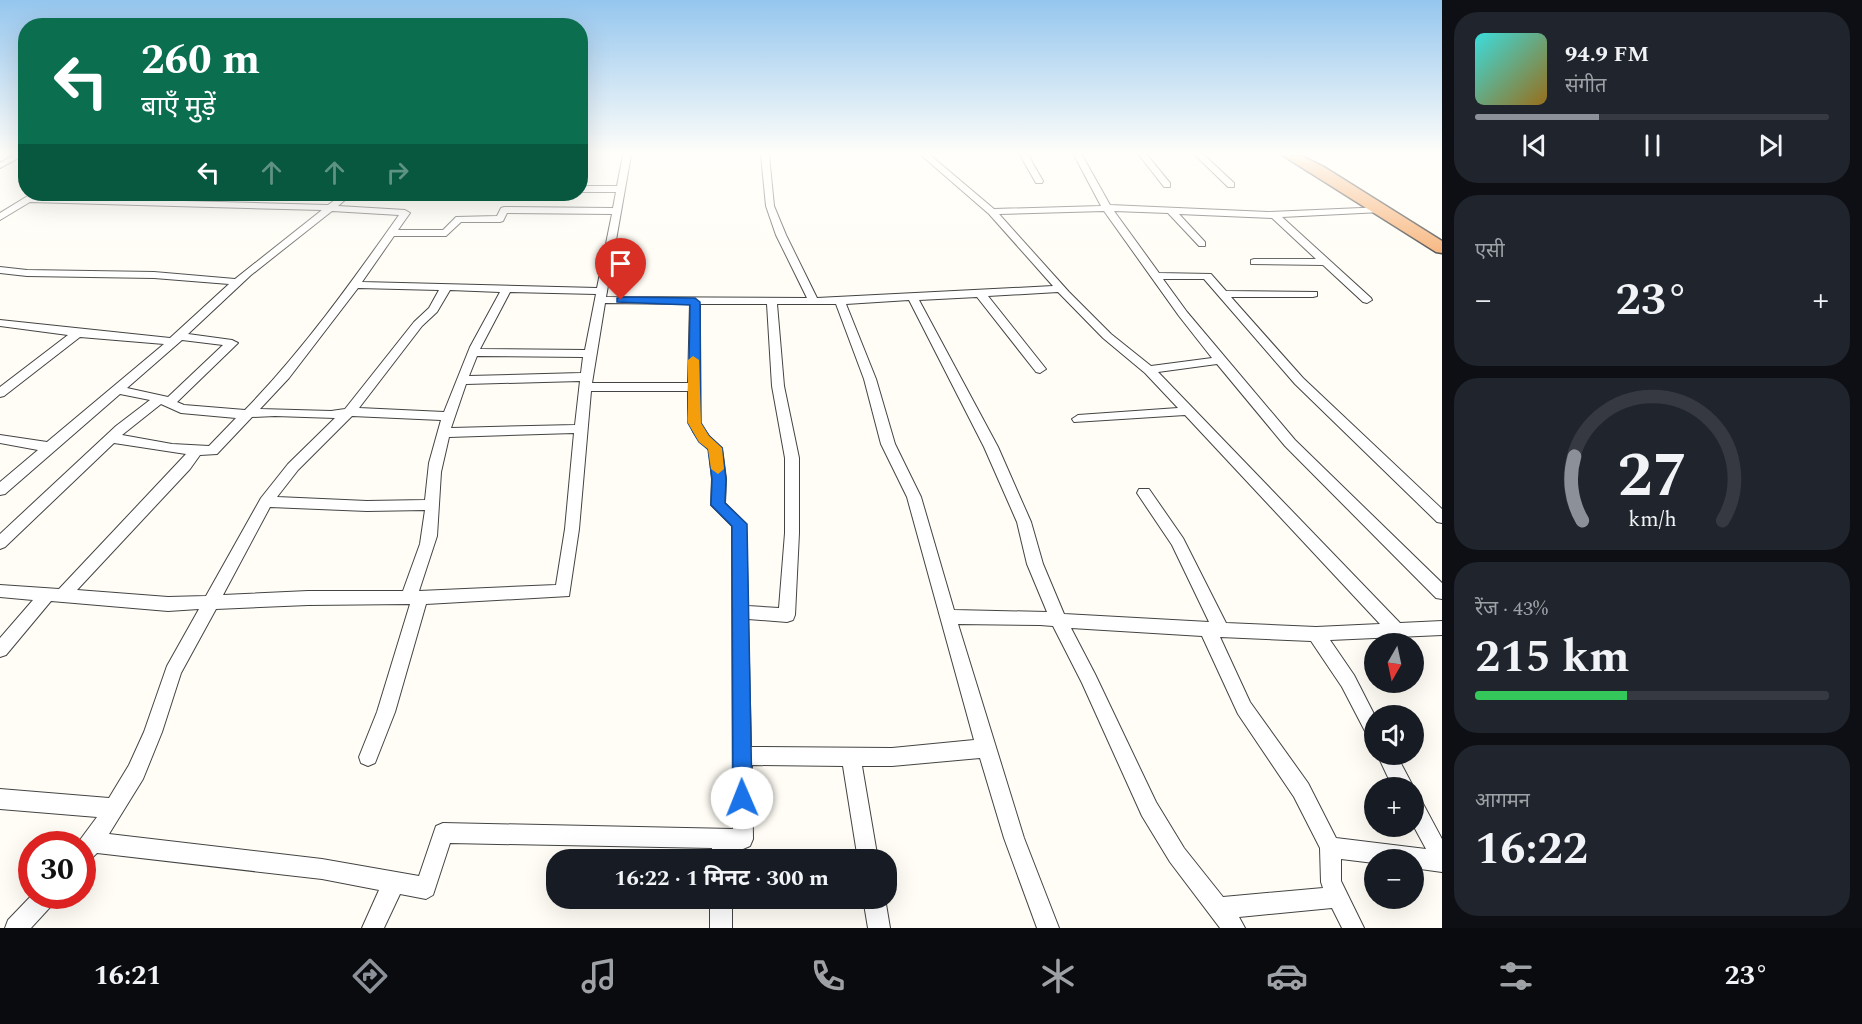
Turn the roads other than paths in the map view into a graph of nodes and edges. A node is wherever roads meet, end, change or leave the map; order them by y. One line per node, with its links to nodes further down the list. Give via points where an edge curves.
1 (618, 198): 12 (street)
2 (769, 198): 38 (street, via 781,235)
3 (976, 198): 14 (street)
4 (1102, 198): 10 (street)
5 (1362, 198): 11 (highway)
6 (26, 201): 16 (street)
7 (106, 201): 9 (street)
8 (338, 201): 9 (street)
9 (329, 208): 17 (street, via 405,213); 24 (street)
10 (1107, 208): 13 (street); 14 (street); 23 (street)
11 (1381, 210): 15 (street); 19 (highway)
12 (616, 211): 17 (street, via 504,210 500,219 459,219 446,233); 32 (street)
13 (1171, 211): 15 (street); 18 (street)
14 (992, 212): 28 (street)
15 (1273, 214): 21 (street)
16 (0, 217)
17 (392, 233): 25 (street)
18 (1202, 244)
19 (1442, 248)
20 (1254, 262): 21 (street)
21 (1327, 262): 34 (street)
22 (0, 270): 24 (street)
23 (1156, 276): 30 (street, via 1207,276); 44 (street)
24 (237, 282): 41 (street)
25 (355, 285): 26 (street); 55 (street, via 285,375)
26 (447, 286): 27 (street); 54 (street, via 433,310)
27 (507, 288): 32 (street); 42 (street, via 485,322)
28 (1060, 289): 29 (street); 46 (street, via 1107,336)
29 (980, 293): 33 (street); 45 (street)
30 (1223, 294): 31 (street); 68 (street, via 1299,381)
31 (1313, 294)
32 (600, 295): 36 (street); 43 (street)
33 (912, 296): 35 (street); 77 (street, via 1004,477)
34 (1368, 300)
35 (840, 301): 38 (street); 76 (street, via 870,379 888,444 914,497)
36 (695, 302): 37 (street); 49 (street)
37 (772, 302): 38 (street); 75 (street, via 778,386 792,458 787,615)
38 (814, 302)
39 (2, 325): 40 (street)
40 (78, 333): 41 (street); 51 (street)
41 (176, 339): 50 (street); 52 (street, via 232,343)
42 (473, 352): 43 (street); 47 (street)
43 (590, 354): 48 (street)
44 (1221, 360): 46 (street); 71 (street, via 1290,443)
45 (1040, 369)
46 (1149, 370): 53 (street)
47 (463, 380): 48 (street); 56 (street)
48 (586, 382): 49 (street); 58 (street)
49 (693, 387): 75 (street, via 694,423 715,448 718,505 740,524)
50 (117, 390): 52 (street); 62 (street)
51 (0, 393)
52 (164, 400): 55 (street, via 181,409); 60 (street)
53 (1188, 411): 57 (street); 80 (street)
54 (349, 412): 55 (street); 56 (street); 66 (street, via 293,467)
55 (249, 413): 63 (street, via 212,451)
56 (450, 416): 59 (street)
57 (1078, 418)
58 (580, 429): 59 (street); 73 (street, via 563,591)
59 (444, 433): 67 (street)
60 (112, 438): 63 (street); 69 (street)
61 (0, 440): 62 (street)
62 (50, 447): 64 (street)
63 (195, 452): 72 (street)
64 (0, 490)
65 (1144, 493): 79 (street, via 1183,547)
66 (266, 502): 67 (street); 74 (street)
67 (431, 505): 73 (street, via 431,529)
68 (1442, 518)
69 (0, 543)
70 (0, 591): 72 (street)
71 (1442, 593)
72 (54, 596): 74 (street, via 168,604); 82 (street)
73 (415, 598): 74 (street); 87 (street, via 386,712)
74 (210, 602): 89 (street, via 173,671 136,772)
75 (739, 612): 85 (street)
76 (947, 617): 77 (street); 84 (street)
77 (1058, 620): 79 (street); 100 (street, via 1149,809 1177,855)
78 (1442, 628): 80 (street)
79 (1215, 630): 81 (street); 93 (street, via 1244,708 1301,790)
80 (1396, 630): 81 (street)
81 (1316, 634): 83 (street)
82 (0, 650)
83 (1364, 712)
84 (986, 748): 86 (street, via 892,757); 108 (street)
85 (742, 756): 86 (street); 92 (street, via 743,839)
86 (852, 756): 96 (street)
87 (368, 757)
88 (0, 799): 89 (street)
89 (114, 808): 91 (street)
90 (1424, 826): 97 (street)
91 (96, 836)
92 (722, 839): 95 (street); 98 (street, via 443,833 426,888)
93 (1330, 847): 97 (street); 99 (street, via 1331,882)
94 (96, 849): 98 (street, via 322,869)
95 (722, 849)
96 (866, 849)
97 (1442, 861)
98 (394, 882): 105 (street)
99 (1338, 897): 100 (street); 110 (street)
100 (1218, 908): 109 (street)
101 (33, 909): 104 (street)
102 (721, 909): 106 (street)
103 (876, 909): 107 (street)
104 (16, 928)
105 (373, 928)
106 (721, 928)
107 (879, 928)
108 (1048, 928)
109 (1234, 928)
110 (1353, 928)

